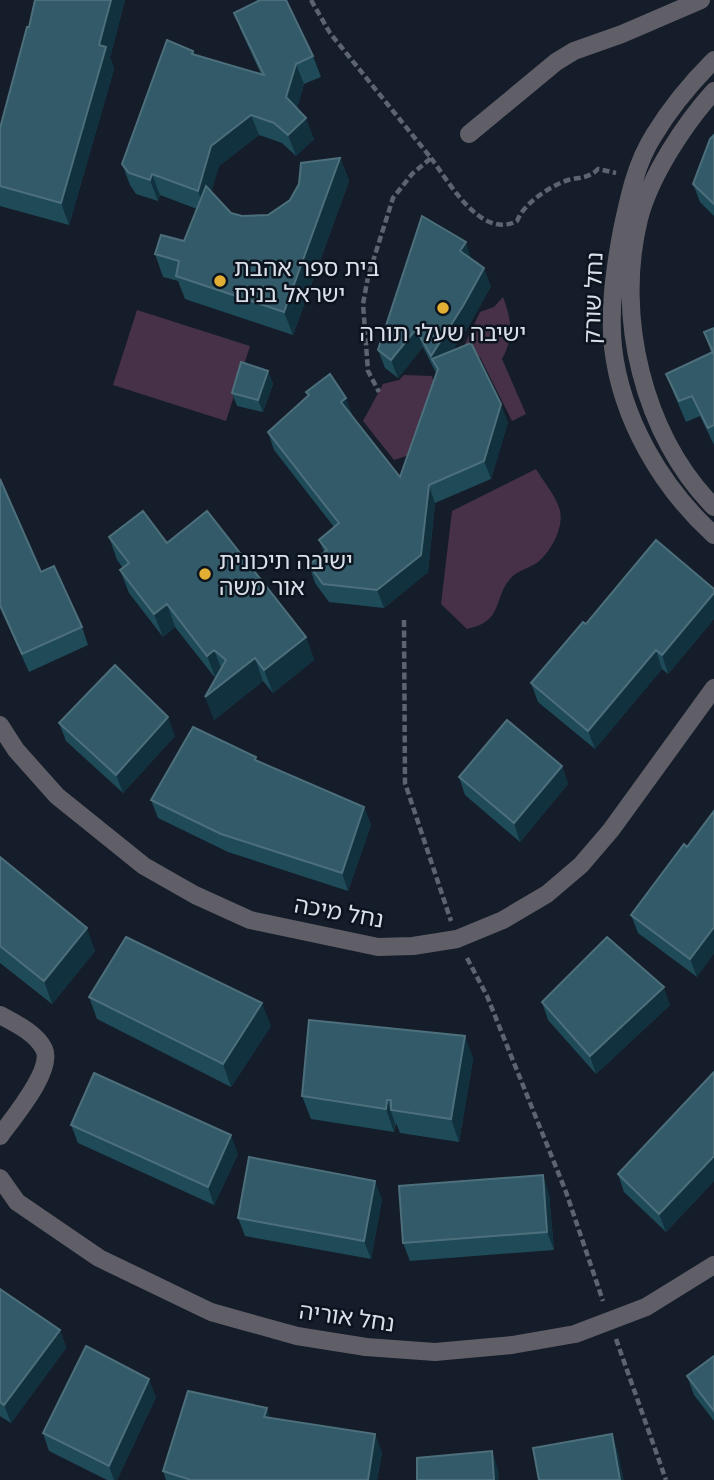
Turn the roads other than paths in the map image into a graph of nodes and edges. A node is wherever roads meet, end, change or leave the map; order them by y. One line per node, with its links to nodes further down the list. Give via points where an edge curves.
1 (701, 0): 4 (street, via 574,51)
2 (714, 60): 6 (street, נחל שורק, via 682,93 652,136 634,178 615,264 612,316 619,380 640,437 681,502)
3 (714, 91): 5 (street, נחל שורק, via 672,147 639,218 632,317 636,353 656,420)
4 (469, 134)
5 (714, 507)
6 (714, 535)
7 (714, 688): 8 (street, נחל מיכה, via 581,865 547,894 503,920 457,939 413,946 378,947 250,920 206,900 144,866 57,796)
8 (0, 725)
9 (0, 1015): 10 (street, via 35,1037 45,1050 40,1076)
10 (0, 1136)
11 (0, 1178): 12 (street, נחל אוריה, via 17,1202 99,1258 211,1312 297,1336 366,1347 435,1352 576,1334 646,1307)
12 (714, 1265)

